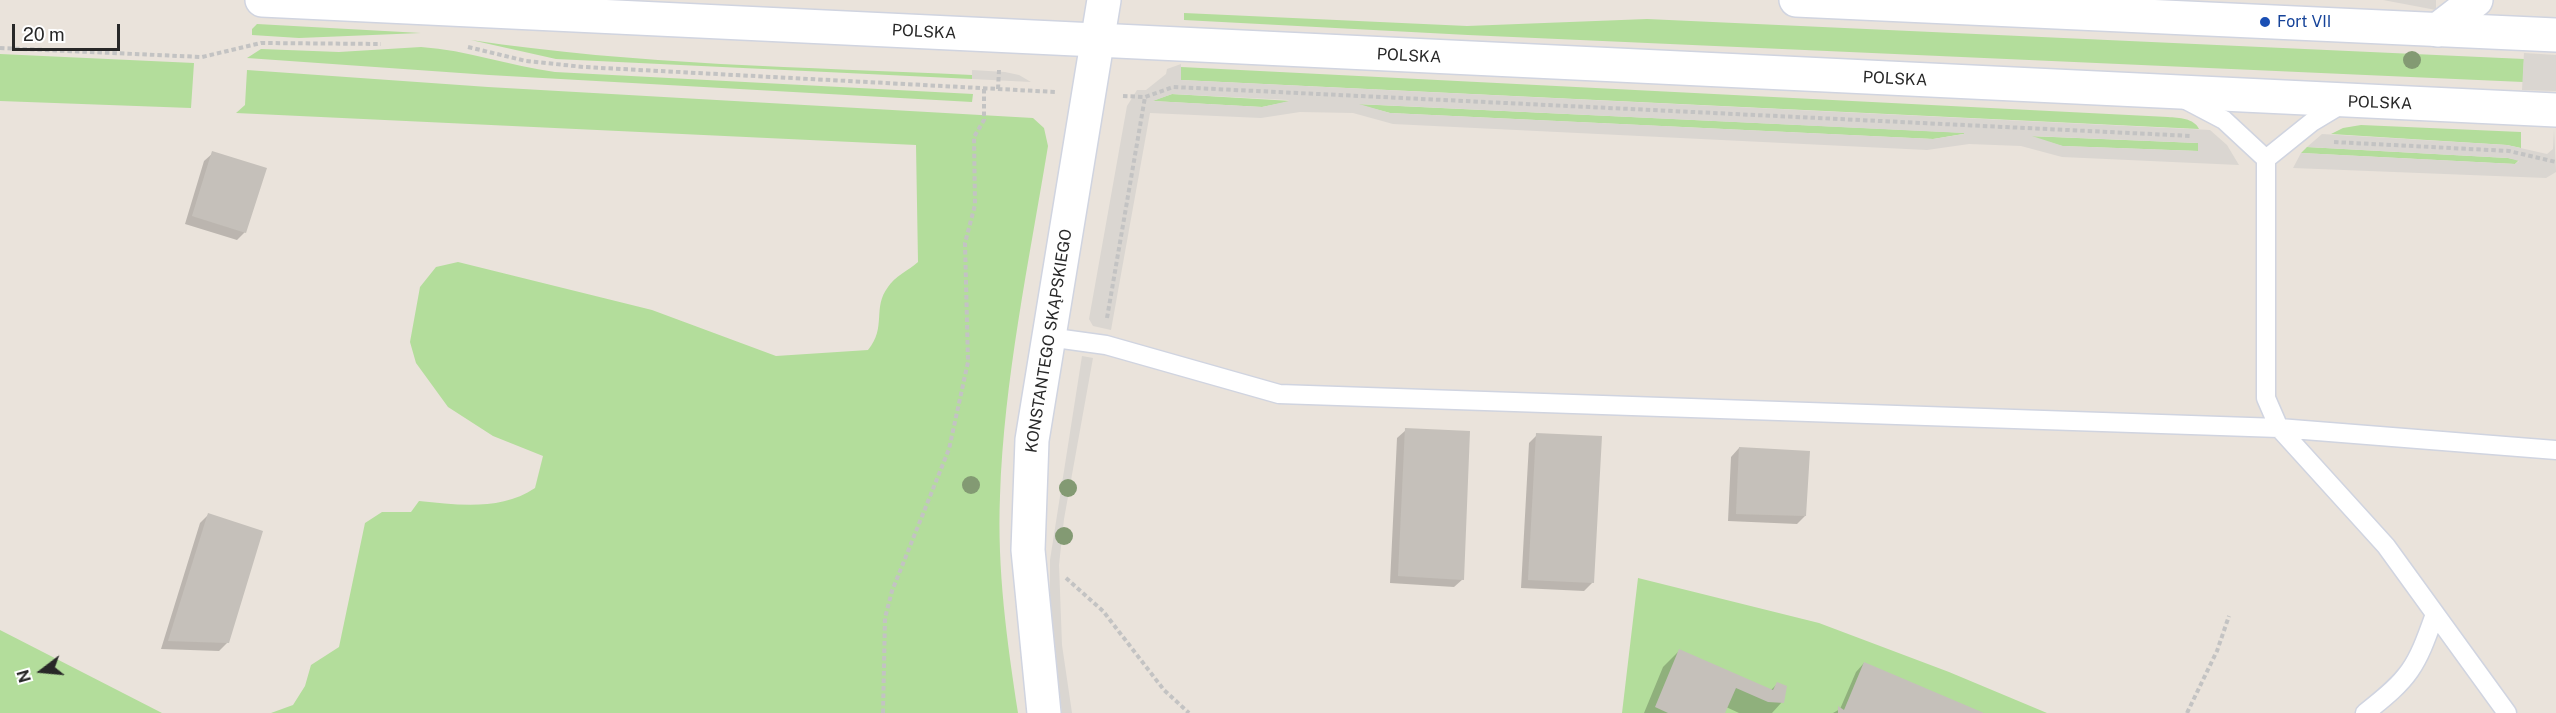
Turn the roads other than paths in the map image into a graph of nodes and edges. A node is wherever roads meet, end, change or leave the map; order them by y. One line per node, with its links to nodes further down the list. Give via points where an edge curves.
1 (262, 0): 8 (street, POLSKA)
2 (1104, 0): 8 (street, KONSTANTEGO SKĄPSKIEGO)
3 (1796, 0): 5 (street)
4 (2476, 0): 6 (street)
5 (2169, 9): 6 (street)
6 (2437, 30): 7 (street)
7 (2556, 35)
8 (1097, 42): 9 (street, POLSKA); 13 (street, KONSTANTEGO SKĄPSKIEGO)
9 (2172, 93): 10 (street, POLSKA); 12 (lane, via 2224,120)
10 (2346, 102): 11 (street, POLSKA); 12 (lane, via 2312,122)
11 (2556, 110)
12 (2266, 159): 14 (lane, via 2266,398)
13 (1048, 337): 14 (lane, via 1106,345 1279,394); 17 (street, KONSTANTEGO SKĄPSKIEGO, via 1032,440 1028,550)
14 (2279, 428): 15 (lane); 16 (lane, via 2386,546)
15 (2556, 450)
16 (2435, 614): 18 (lane, via 2420,659 2398,687); 19 (lane)
17 (1044, 713)
18 (2365, 713)
19 (2507, 713)

